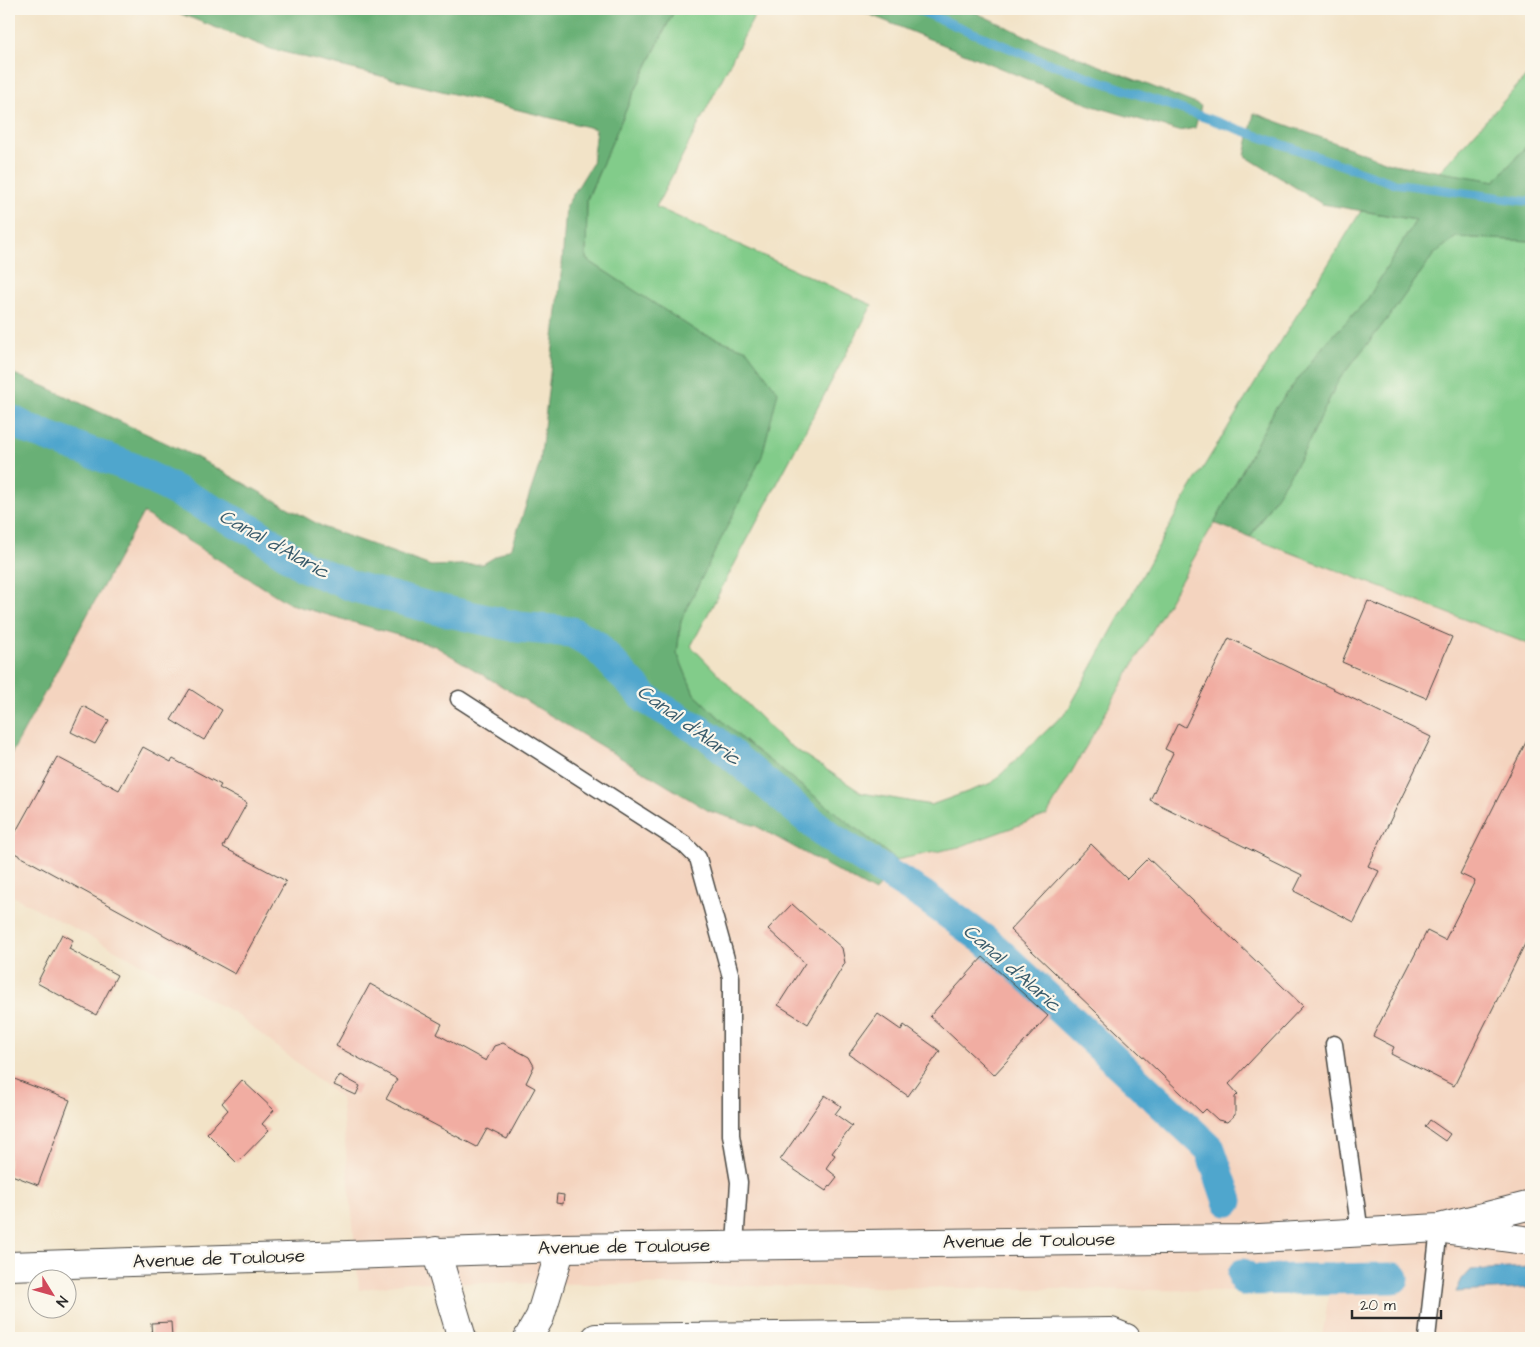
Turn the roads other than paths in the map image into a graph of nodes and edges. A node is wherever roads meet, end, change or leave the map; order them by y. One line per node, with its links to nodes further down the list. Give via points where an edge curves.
1 (459, 699): 7 (lane, via 684,844 698,858 731,977 731,1135 739,1182)
2 (1334, 1044): 5 (lane)
3 (1531, 1206): 4 (main road)
4 (1439, 1228): 5 (main road, Avenue de Toulouse); 6 (main road); 11 (lane)
5 (1360, 1233): 7 (main road, Avenue de Toulouse, via 1240,1239)
6 (1531, 1241)
7 (735, 1245): 8 (main road, Avenue de Toulouse)
8 (561, 1248): 9 (main road, Avenue de Toulouse); 13 (main road, via 540,1318)
9 (436, 1251): 10 (main road, Avenue de Toulouse); 12 (main road)
10 (9, 1266)
11 (1423, 1335)
12 (462, 1338)
13 (528, 1338)
14 (596, 1338): 15 (main road, via 1111,1332)
15 (1126, 1338)

